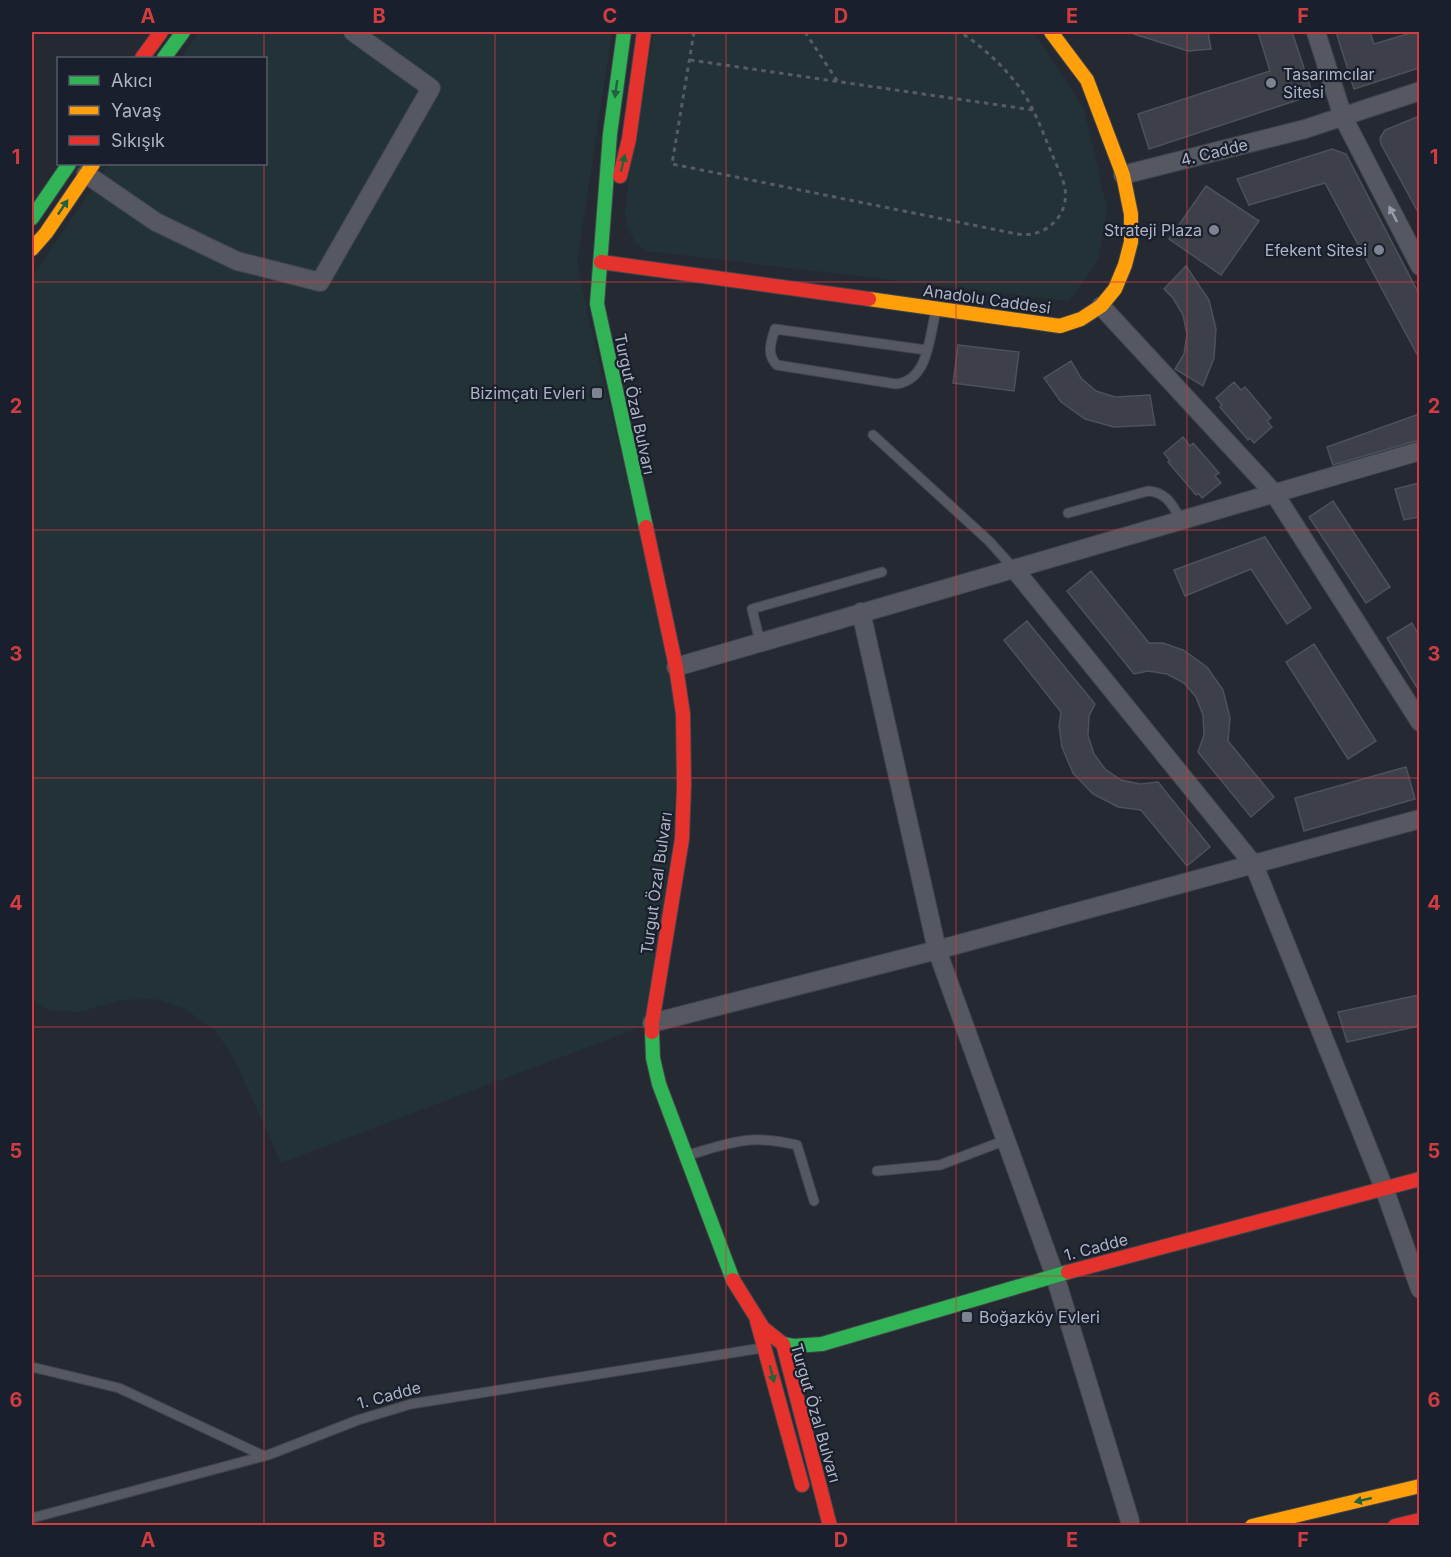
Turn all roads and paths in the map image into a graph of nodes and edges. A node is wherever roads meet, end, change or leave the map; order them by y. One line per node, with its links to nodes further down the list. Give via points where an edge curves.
1 (161, 32): 11 (street)
2 (183, 32): 12 (street)
3 (353, 32): 19 (street, via 431,88 320,282 237,261 156,222)
4 (624, 32): 23 (street, Turgut Özal Bulvarı, one-way to 23, via 610,134)
5 (644, 32): 23 (street, Turgut Özal Bulvarı, one-way to 5, via 629,139)
6 (694, 32): 13 (path)
7 (805, 32): 14 (path)
8 (960, 32): 16 (path, via 992,56)
9 (1051, 32): 20 (street, Anadolu Caddesi, via 1086,80)
10 (1316, 32): 17 (street)
11 (143, 57)
12 (165, 57)
13 (690, 60): 14 (path); 16 (path, via 672,164 1027,236 1052,226 1065,201 1064,184)
14 (838, 82): 16 (path)
15 (1419, 91): 17 (street, 4. Cadde)
16 (1033, 110)
17 (1343, 117): 20 (street, 4. Cadde); 24 (street, one-way to 17)
18 (68, 165): 21 (street)
19 (89, 169): 22 (street, one-way to 19)
20 (1123, 175): 25 (street, Anadolu Caddesi, via 1131,214 1131,242 1115,289)
21 (32, 218)
22 (32, 249)
23 (601, 261): 26 (street, Anadolu Caddesi); 37 (street, Turgut Özal Bulvarı, via 597,304)
24 (1419, 266)
25 (1101, 306): 26 (street, Anadolu Caddesi, via 1060,326); 30 (street)
26 (936, 309): 27 (lane)
27 (926, 350): 27 (lane, via 916,376 896,384 777,365 770,350 775,329)
28 (873, 435): 33 (lane)
29 (1419, 451): 30 (street)
30 (1274, 493): 32 (street); 38 (street)
31 (1068, 513): 32 (lane, via 1154,491 1168,499)
32 (1182, 520): 33 (street)
33 (1015, 570): 35 (street); 40 (street)
34 (882, 572): 36 (lane, via 752,609)
35 (861, 612): 36 (street); 41 (street)
36 (760, 642): 37 (street)
37 (676, 667): 42 (street, Turgut Özal Bulvarı, via 683,714 682,839)
38 (1419, 722)
39 (1419, 819): 40 (street)
40 (1254, 865): 41 (street); 47 (street)
41 (937, 950): 42 (street); 43 (street)
42 (652, 1023): 44 (street, Turgut Özal Bulvarı, via 659,1084)
43 (1006, 1140): 45 (lane, via 940,1165); 49 (street)
44 (686, 1156): 48 (lane, via 750,1139 797,1145); 51 (street, Turgut Özal Bulvarı, via 734,1282)
45 (877, 1171)
46 (1419, 1179): 47 (street, 1. Cadde)
47 (1384, 1188): 49 (street, 1. Cadde); 50 (street)
48 (814, 1201)
49 (1054, 1276): 52 (street, 1. Cadde, via 822,1344); 60 (street)
50 (1419, 1289)
51 (756, 1318): 52 (street, Turgut Özal Bulvarı); 53 (street, Turgut Özal Bulvarı)
52 (783, 1344): 61 (street, Turgut Özal Bulvarı)
53 (765, 1347): 55 (lane, 1. Cadde, via 411,1404); 57 (street, Turgut Özal Bulvarı, one-way to 57)
54 (32, 1367): 55 (lane, via 119,1389)
55 (264, 1456): 58 (lane, 1. Cadde)
56 (1419, 1486): 62 (street, one-way to 62)
57 (806, 1501)
58 (32, 1518)
59 (1419, 1520): 63 (street)
60 (1130, 1521)
61 (831, 1526)
62 (1252, 1526)
63 (1395, 1526)

